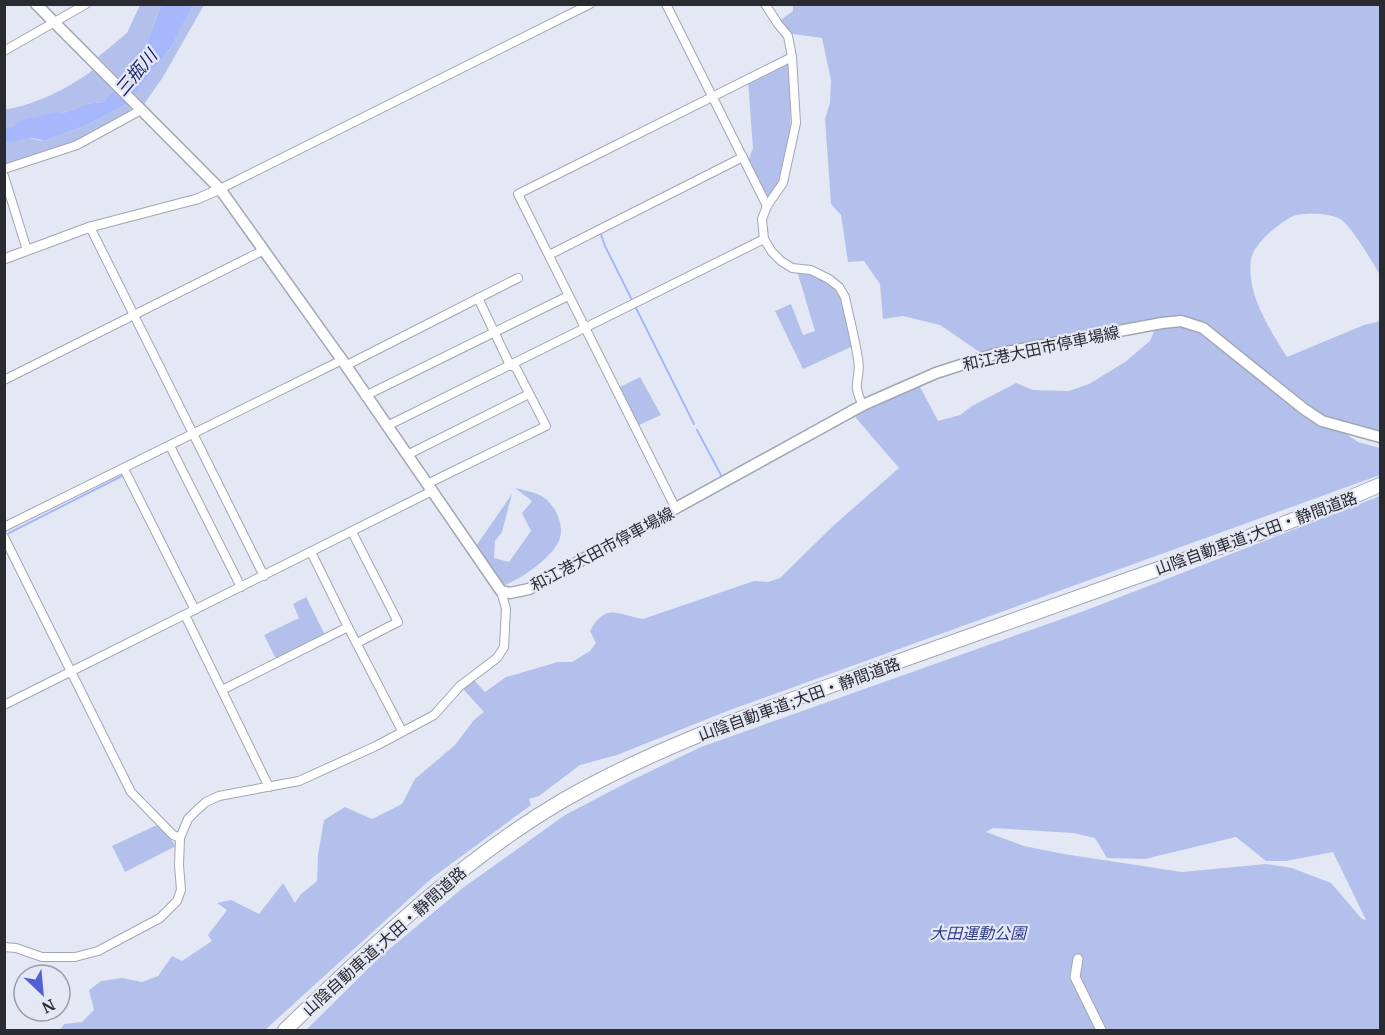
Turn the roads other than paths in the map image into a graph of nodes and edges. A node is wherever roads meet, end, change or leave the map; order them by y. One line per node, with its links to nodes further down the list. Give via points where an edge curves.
1 (36, 4): 6 (main road)
2 (86, 4): 6 (street)
3 (590, 4): 14 (street)
4 (666, 4): 9 (street)
5 (765, 4): 8 (street, via 788,36)
6 (55, 22): 7 (street); 10 (main road)
7 (4, 51)
8 (792, 57): 9 (street); 15 (street, via 796,123 783,183)
9 (713, 97): 11 (street); 20 (street, via 518,194)
10 (139, 108): 12 (street, via 77,145); 14 (main road)
11 (743, 157): 15 (street); 20 (street)
12 (4, 169)
13 (4, 176): 18 (street)
14 (220, 189): 16 (street); 19 (main road)
15 (768, 206): 17 (street, via 762,219)
16 (90, 227): 18 (street); 25 (street)
17 (764, 239): 26 (street); 33 (street, via 781,261 792,268 812,270 839,287 845,297 859,361 855,386)
18 (27, 250): 21 (street)
19 (264, 250): 25 (street); 28 (main road)
20 (549, 255): 26 (street)
21 (4, 259)
22 (518, 278): 24 (street)
23 (567, 297): 27 (street)
24 (478, 298): 27 (street); 28 (street)
25 (135, 315): 30 (street); 35 (street)
26 (586, 327): 29 (street); 42 (street)
27 (493, 332): 29 (street); 32 (street)
28 (343, 363): 32 (main road); 35 (street)
29 (510, 365): 31 (street, via 516,368); 34 (street)
30 (4, 380)
31 (530, 394): 38 (street); 41 (street, via 546,426)
32 (365, 396): 34 (main road)
33 (863, 405): 36 (main road, 和江港大田市停車場線, via 936,373 995,354 1181,321 1203,328 1322,421); 42 (main road, 和江港大田市停車場線)
34 (387, 426): 38 (main road)
35 (193, 434): 37 (street); 47 (street)
36 (1380, 437)
37 (170, 446): 39 (street); 48 (street)
38 (407, 455): 41 (main road)
39 (124, 469): 43 (street); 50 (street)
40 (1380, 485): 62 (highway, 山陰自動車道;大田・静間道路, via 1277,527 679,743 617,772 509,834 459,871)
41 (429, 487): 44 (street); 49 (main road)
42 (676, 509): 49 (main road, 和江港大田市停車場線, via 529,589 519,593)
43 (4, 527)
44 (352, 532): 46 (street); 53 (street, via 398,622)
45 (4, 537): 54 (street)
46 (311, 552): 47 (street); 52 (street)
47 (264, 576): 48 (street)
48 (241, 587): 50 (street)
49 (501, 591): 57 (street, via 506,609 504,647 497,658 460,686 434,715)
50 (195, 610): 51 (street)
51 (185, 615): 54 (street); 55 (street)
52 (348, 627): 53 (street); 55 (street)
53 (357, 643): 57 (street)
54 (70, 672): 56 (street); 59 (street, via 131,792)
55 (222, 690): 58 (street)
56 (4, 705)
57 (402, 731): 58 (street, via 299,781)
58 (269, 787): 59 (street, via 235,792 206,802 188,819)
59 (180, 838): 60 (street, via 181,890 177,902 160,918 98,951 75,957 42,957)
60 (4, 947)
61 (1078, 959): 63 (street, via 1075,977)
62 (285, 1030)
63 (1101, 1030)

